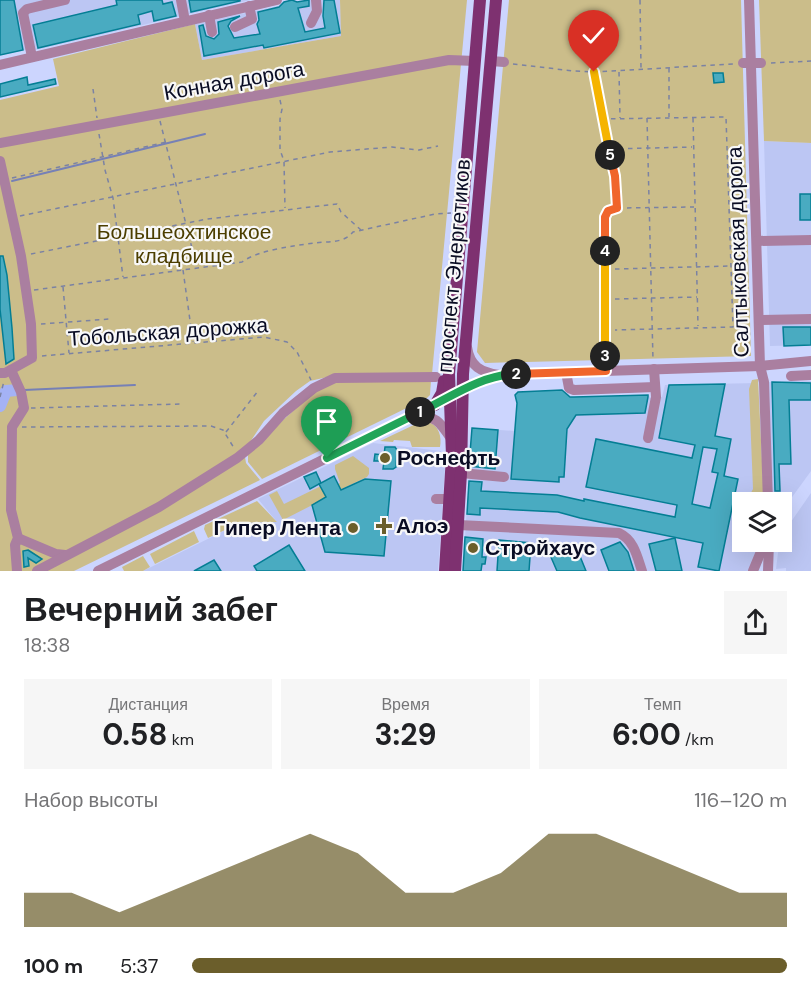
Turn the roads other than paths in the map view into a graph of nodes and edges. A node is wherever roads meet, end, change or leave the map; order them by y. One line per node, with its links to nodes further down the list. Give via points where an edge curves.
1 (65, 0): 14 (street, via 23,13)
2 (181, 0): 10 (street)
3 (273, 0): 8 (street)
4 (316, 0): 11 (street, via 317,11)
5 (480, 0): 15 (main road, проспект Энергетиков)
6 (496, 0): 25 (main road, проспект Энергетиков, via 497,62)
7 (749, 0): 22 (street, Салтыковская дорога)
8 (249, 6): 9 (street); 12 (street, via 252,19)
9 (209, 15): 10 (street); 13 (street)
10 (185, 21): 14 (street)
11 (311, 23)
12 (234, 27)
13 (212, 32)
14 (32, 57): 16 (street)
15 (475, 61): 17 (street, Конная дорога, via 449,60); 26 (main road, проспект Энергетиков)
16 (0, 64)
17 (0, 143)
18 (0, 161): 19 (street)
19 (2, 180): 31 (street, via 21,256 32,358)
20 (605, 217): 30 (street)
21 (811, 240): 22 (street)
22 (757, 241): 24 (street, Салтыковская дорога)
23 (811, 319): 24 (street)
24 (759, 320): 29 (street, Салтыковская дорога)
25 (466, 344): 33 (street, via 475,368); 38 (main road, проспект Энергетиков)
26 (450, 348): 39 (main road, проспект Энергетиков); 40 (main road, via 444,388)
27 (811, 361): 29 (street)
28 (653, 364): 29 (street); 30 (street); 37 (street)
29 (760, 366): 46 (street, Салтыковская дорога, via 764,382)
30 (606, 371): 32 (street)
31 (6, 372): 50 (street, via 21,392 24,408 12,427 10,510)
32 (566, 372): 33 (street); 37 (street, via 569,388 574,390)
33 (499, 375): 38 (street)
34 (811, 375): 35 (street)
35 (791, 376)
36 (435, 377): 53 (street, via 335,378 314,388 237,458 159,507)
37 (655, 387): 42 (street)
38 (463, 389): 39 (street); 44 (main road, проспект Энергетиков)
39 (449, 396): 40 (street); 43 (main road, проспект Энергетиков)
40 (435, 405): 41 (street)
41 (414, 415): 43 (street, via 431,416); 56 (street)
42 (648, 438)
43 (452, 440): 48 (main road, проспект Энергетиков)
44 (461, 473): 45 (street); 49 (main road, проспект Энергетиков)
45 (504, 477)
46 (768, 492)
47 (436, 499): 48 (street)
48 (449, 499): 57 (main road, проспект Энергетиков)
49 (458, 525): 58 (main road, проспект Энергетиков); 59 (street, via 619,533 628,537)
50 (18, 538): 53 (street); 54 (street)
51 (762, 552): 60 (street)
52 (767, 552): 61 (street)
53 (65, 555): 55 (street)
54 (17, 571)
55 (37, 571)
56 (98, 571)
57 (445, 571)
58 (454, 571)
59 (642, 571)
60 (753, 571)
61 (768, 571)

